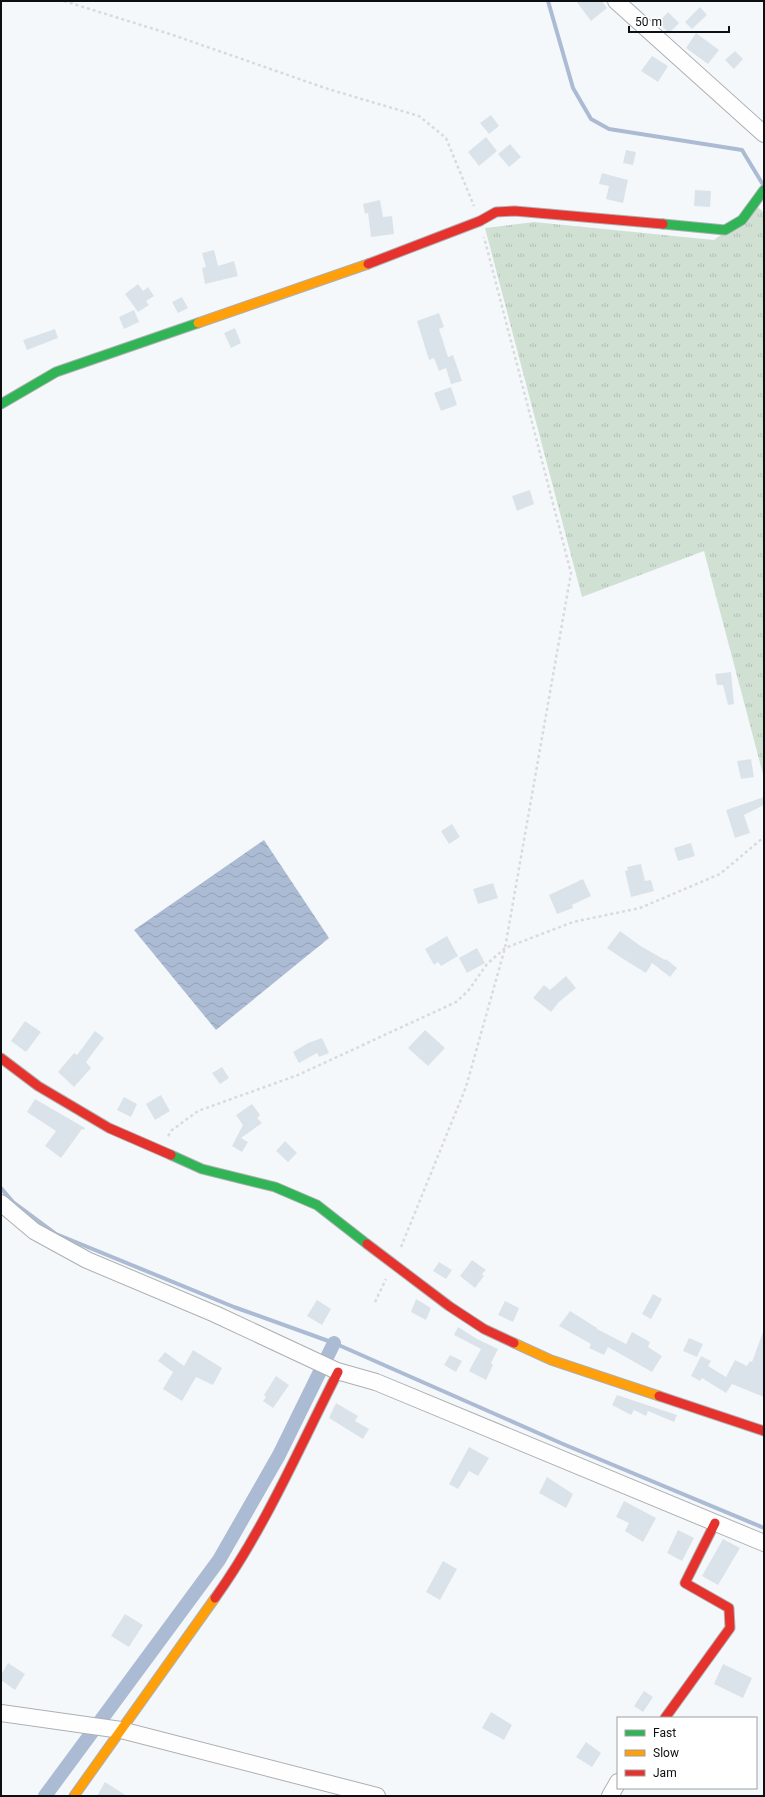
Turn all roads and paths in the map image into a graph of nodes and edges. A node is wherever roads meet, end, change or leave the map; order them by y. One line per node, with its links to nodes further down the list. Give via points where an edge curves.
1 (64, 1): 5 (path, via 170,34 328,89 419,116 446,138)
2 (616, 1): 3 (street)
3 (764, 134)
4 (764, 190): 5 (street, via 742,220 725,230 515,211 496,212)
5 (480, 221): 6 (street, via 352,271 56,372); 8 (path, via 571,573)
6 (1, 404)
7 (764, 837): 8 (path, via 720,874 640,908 573,922)
8 (505, 948): 10 (path, via 487,964 468,991 456,1002 298,1075 198,1112 172,1130); 12 (path, via 466,1087)
9 (1, 1058): 10 (street, via 38,1086 109,1128)
10 (158, 1149): 12 (street, via 202,1169 275,1187 317,1205)
11 (1, 1203): 14 (street, via 34,1231 87,1260 215,1314)
12 (394, 1263): 13 (path); 15 (street, via 449,1306 484,1329 551,1360)
13 (375, 1302)
14 (337, 1372): 16 (street, via 376,1382); 20 (street, via 235,1570)
15 (764, 1431)
16 (715, 1523): 17 (street); 19 (street, via 685,1583 729,1608 730,1628)
17 (764, 1543)
18 (1, 1713): 20 (street)
19 (666, 1717)
20 (120, 1730): 22 (street); 23 (street)
21 (617, 1784): 24 (street)
22 (74, 1796)
23 (377, 1796)
24 (610, 1796)

